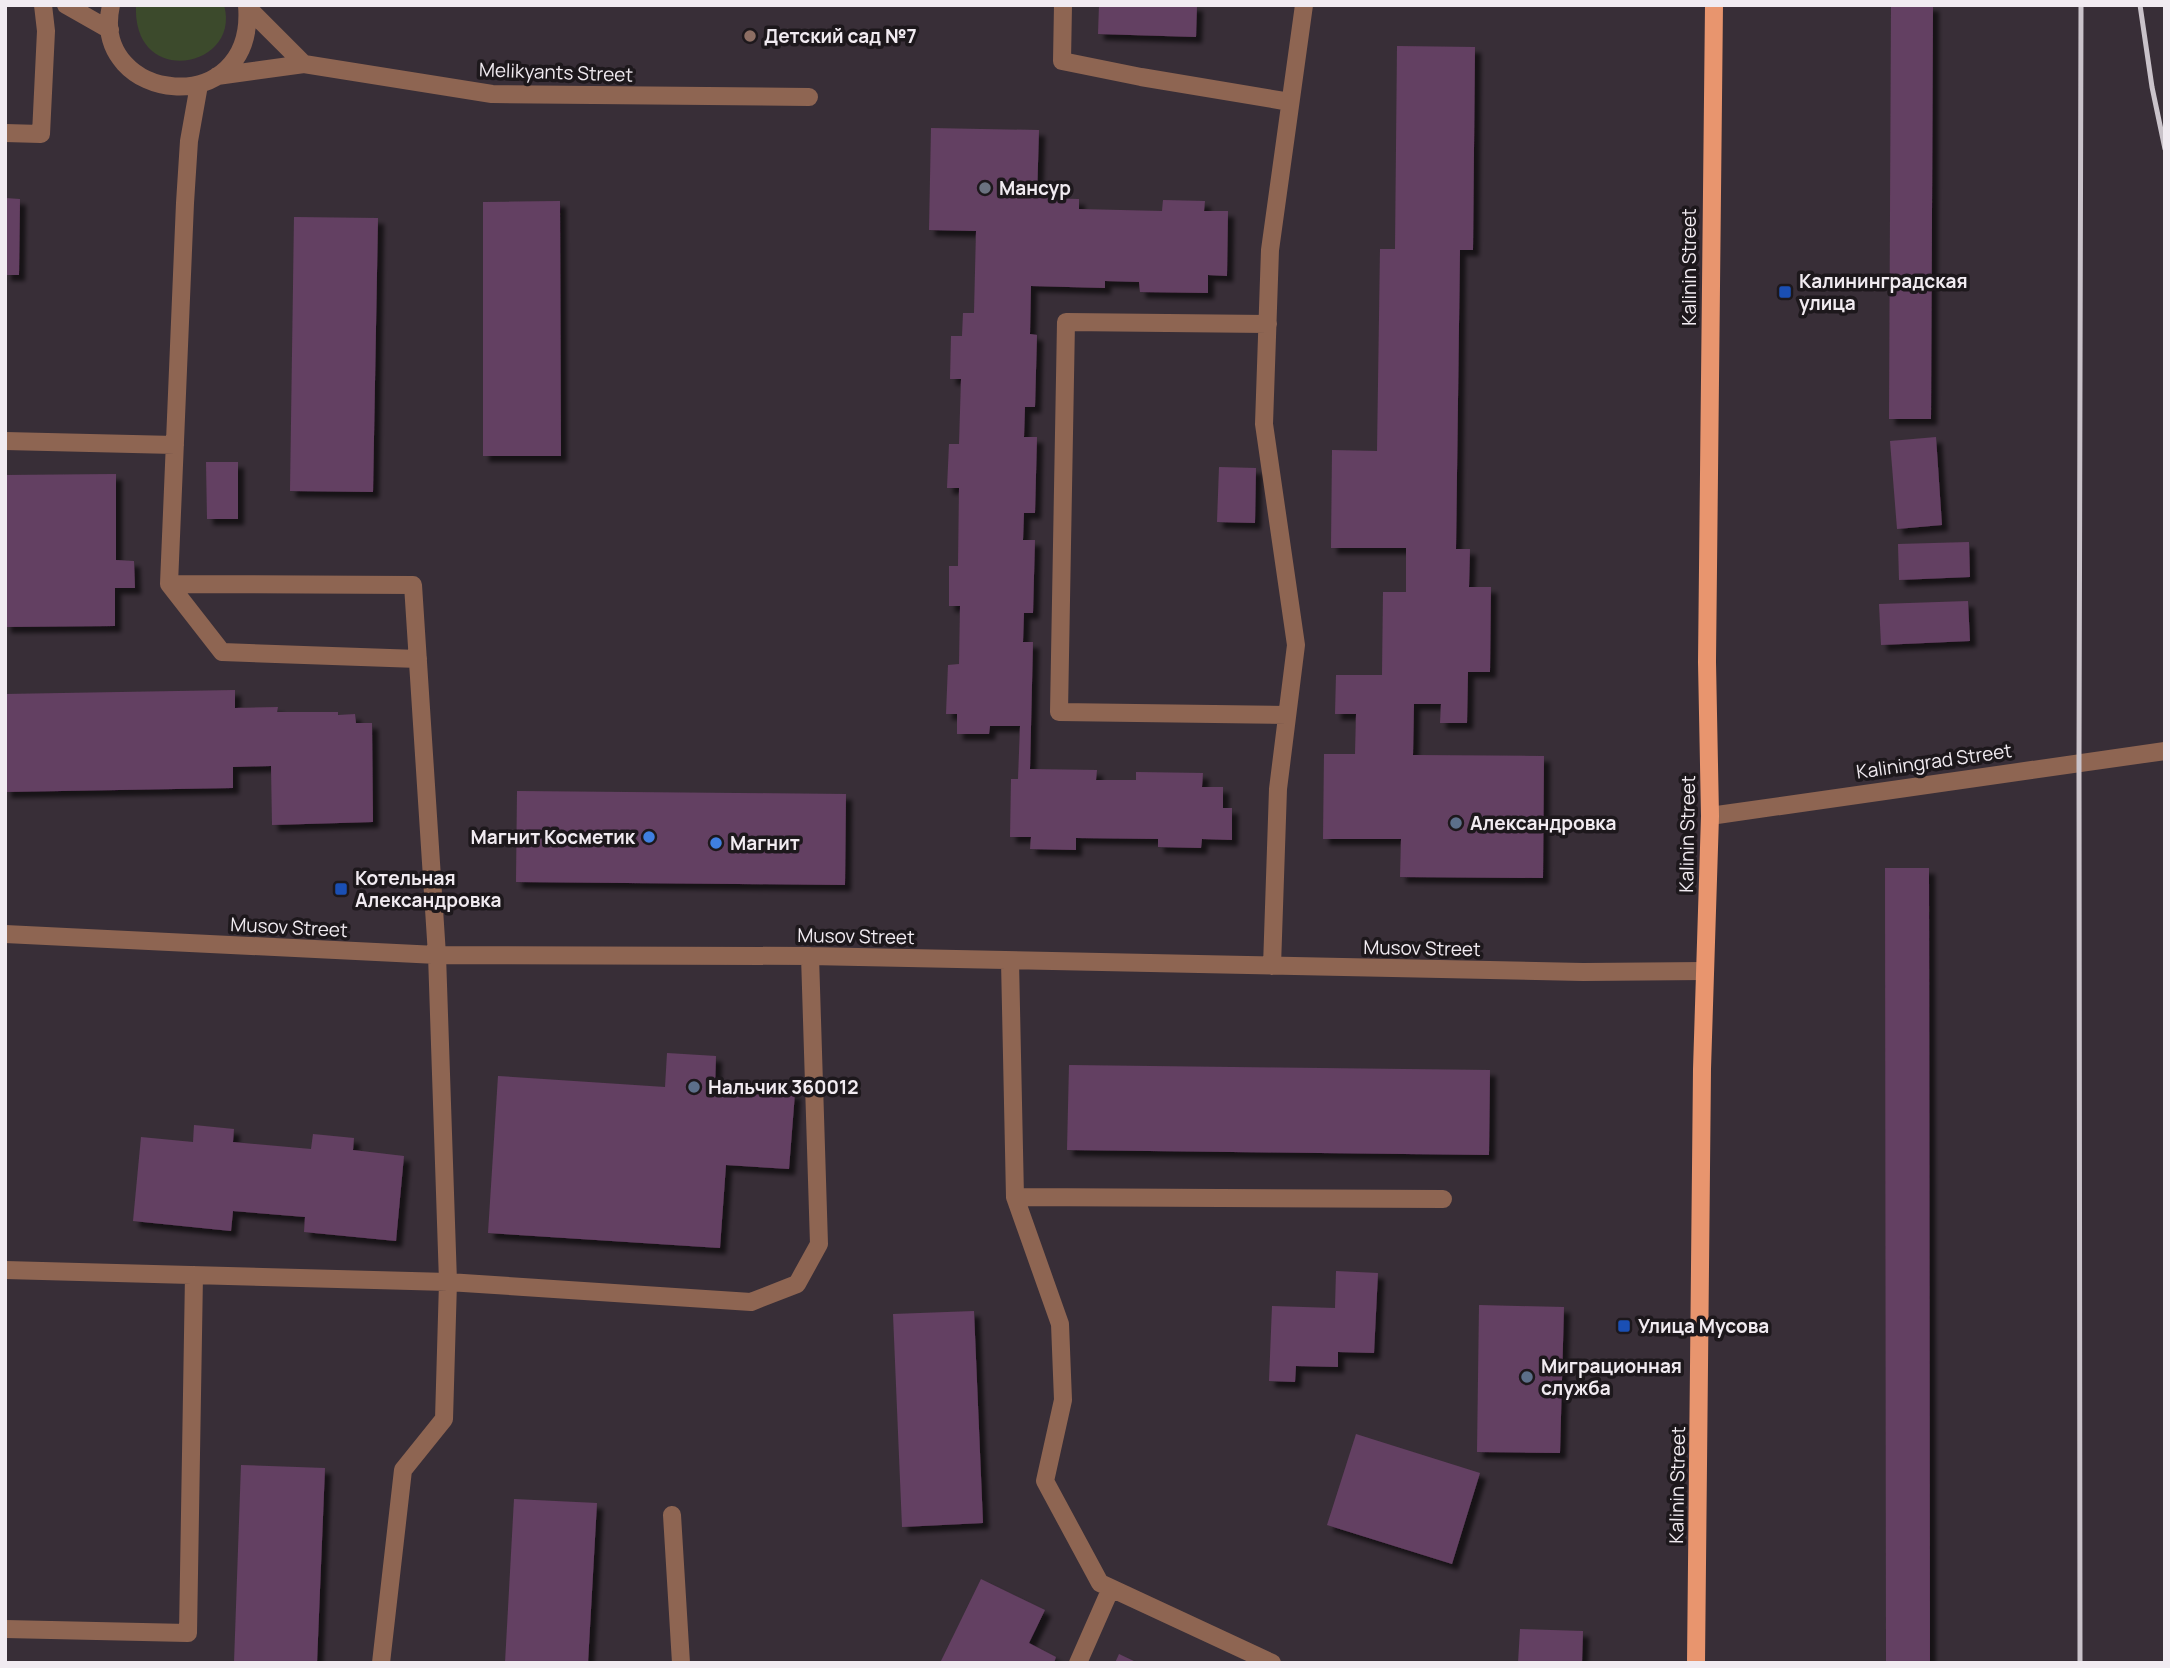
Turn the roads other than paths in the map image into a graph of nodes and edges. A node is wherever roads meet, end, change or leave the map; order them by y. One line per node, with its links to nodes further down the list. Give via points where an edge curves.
1 (43, 5): 14 (street, via 41,134)
2 (66, 5): 8 (street)
3 (111, 5): 8 (street)
4 (1063, 5): 13 (street, via 1062,61)
5 (1304, 5): 13 (street)
6 (1714, 5): 22 (main road, Kalinin Street, via 1707,651)
7 (247, 6): 9 (street); 10 (street, via 242,46)
8 (110, 30): 11 (street, via 115,48 142,78 180,88)
9 (304, 64): 10 (street, Melikyants Street); 12 (street, Melikyants Street, via 492,94)
10 (217, 76): 11 (street)
11 (199, 85): 17 (street, via 184,203)
12 (809, 97)
13 (1290, 102): 15 (street, via 1270,250)
14 (5, 134)
15 (1268, 324): 20 (street, via 1264,424 1296,645); 20 (street, via 1066,322 1059,712)
16 (5, 441): 17 (street)
17 (175, 444): 18 (street)
18 (169, 584): 19 (street, via 222,652); 19 (street, via 413,585)
19 (418, 659): 24 (street)
20 (1287, 715): 27 (street, via 1278,789)
21 (2165, 751): 22 (street, Kaliningrad Street)
22 (1710, 816): 28 (main road, Kalinin Street)
23 (5, 934): 24 (street, Musov Street)
24 (437, 955): 25 (street, Musov Street); 33 (street)
25 (810, 956): 26 (street, Musov Street); 33 (street, via 819,1244 797,1284 751,1301)
26 (1010, 961): 27 (street, Musov Street); 29 (street)
27 (1272, 966): 28 (street, Musov Street)
28 (1705, 971): 41 (main road, Kalinin Street)
29 (1015, 1197): 30 (street); 35 (street, via 1060,1324 1063,1400 1045,1481 1100,1583)
30 (1443, 1199)
31 (5, 1270): 32 (street)
32 (194, 1275): 33 (street); 36 (street, via 188,1633)
33 (448, 1282): 37 (street, via 444,1419 403,1470)
34 (672, 1515): 38 (street)
35 (1111, 1588): 39 (street); 40 (street)
36 (5, 1629)
37 (381, 1663)
38 (681, 1663)
39 (1078, 1663)
40 (1272, 1663)
41 (1696, 1663)

